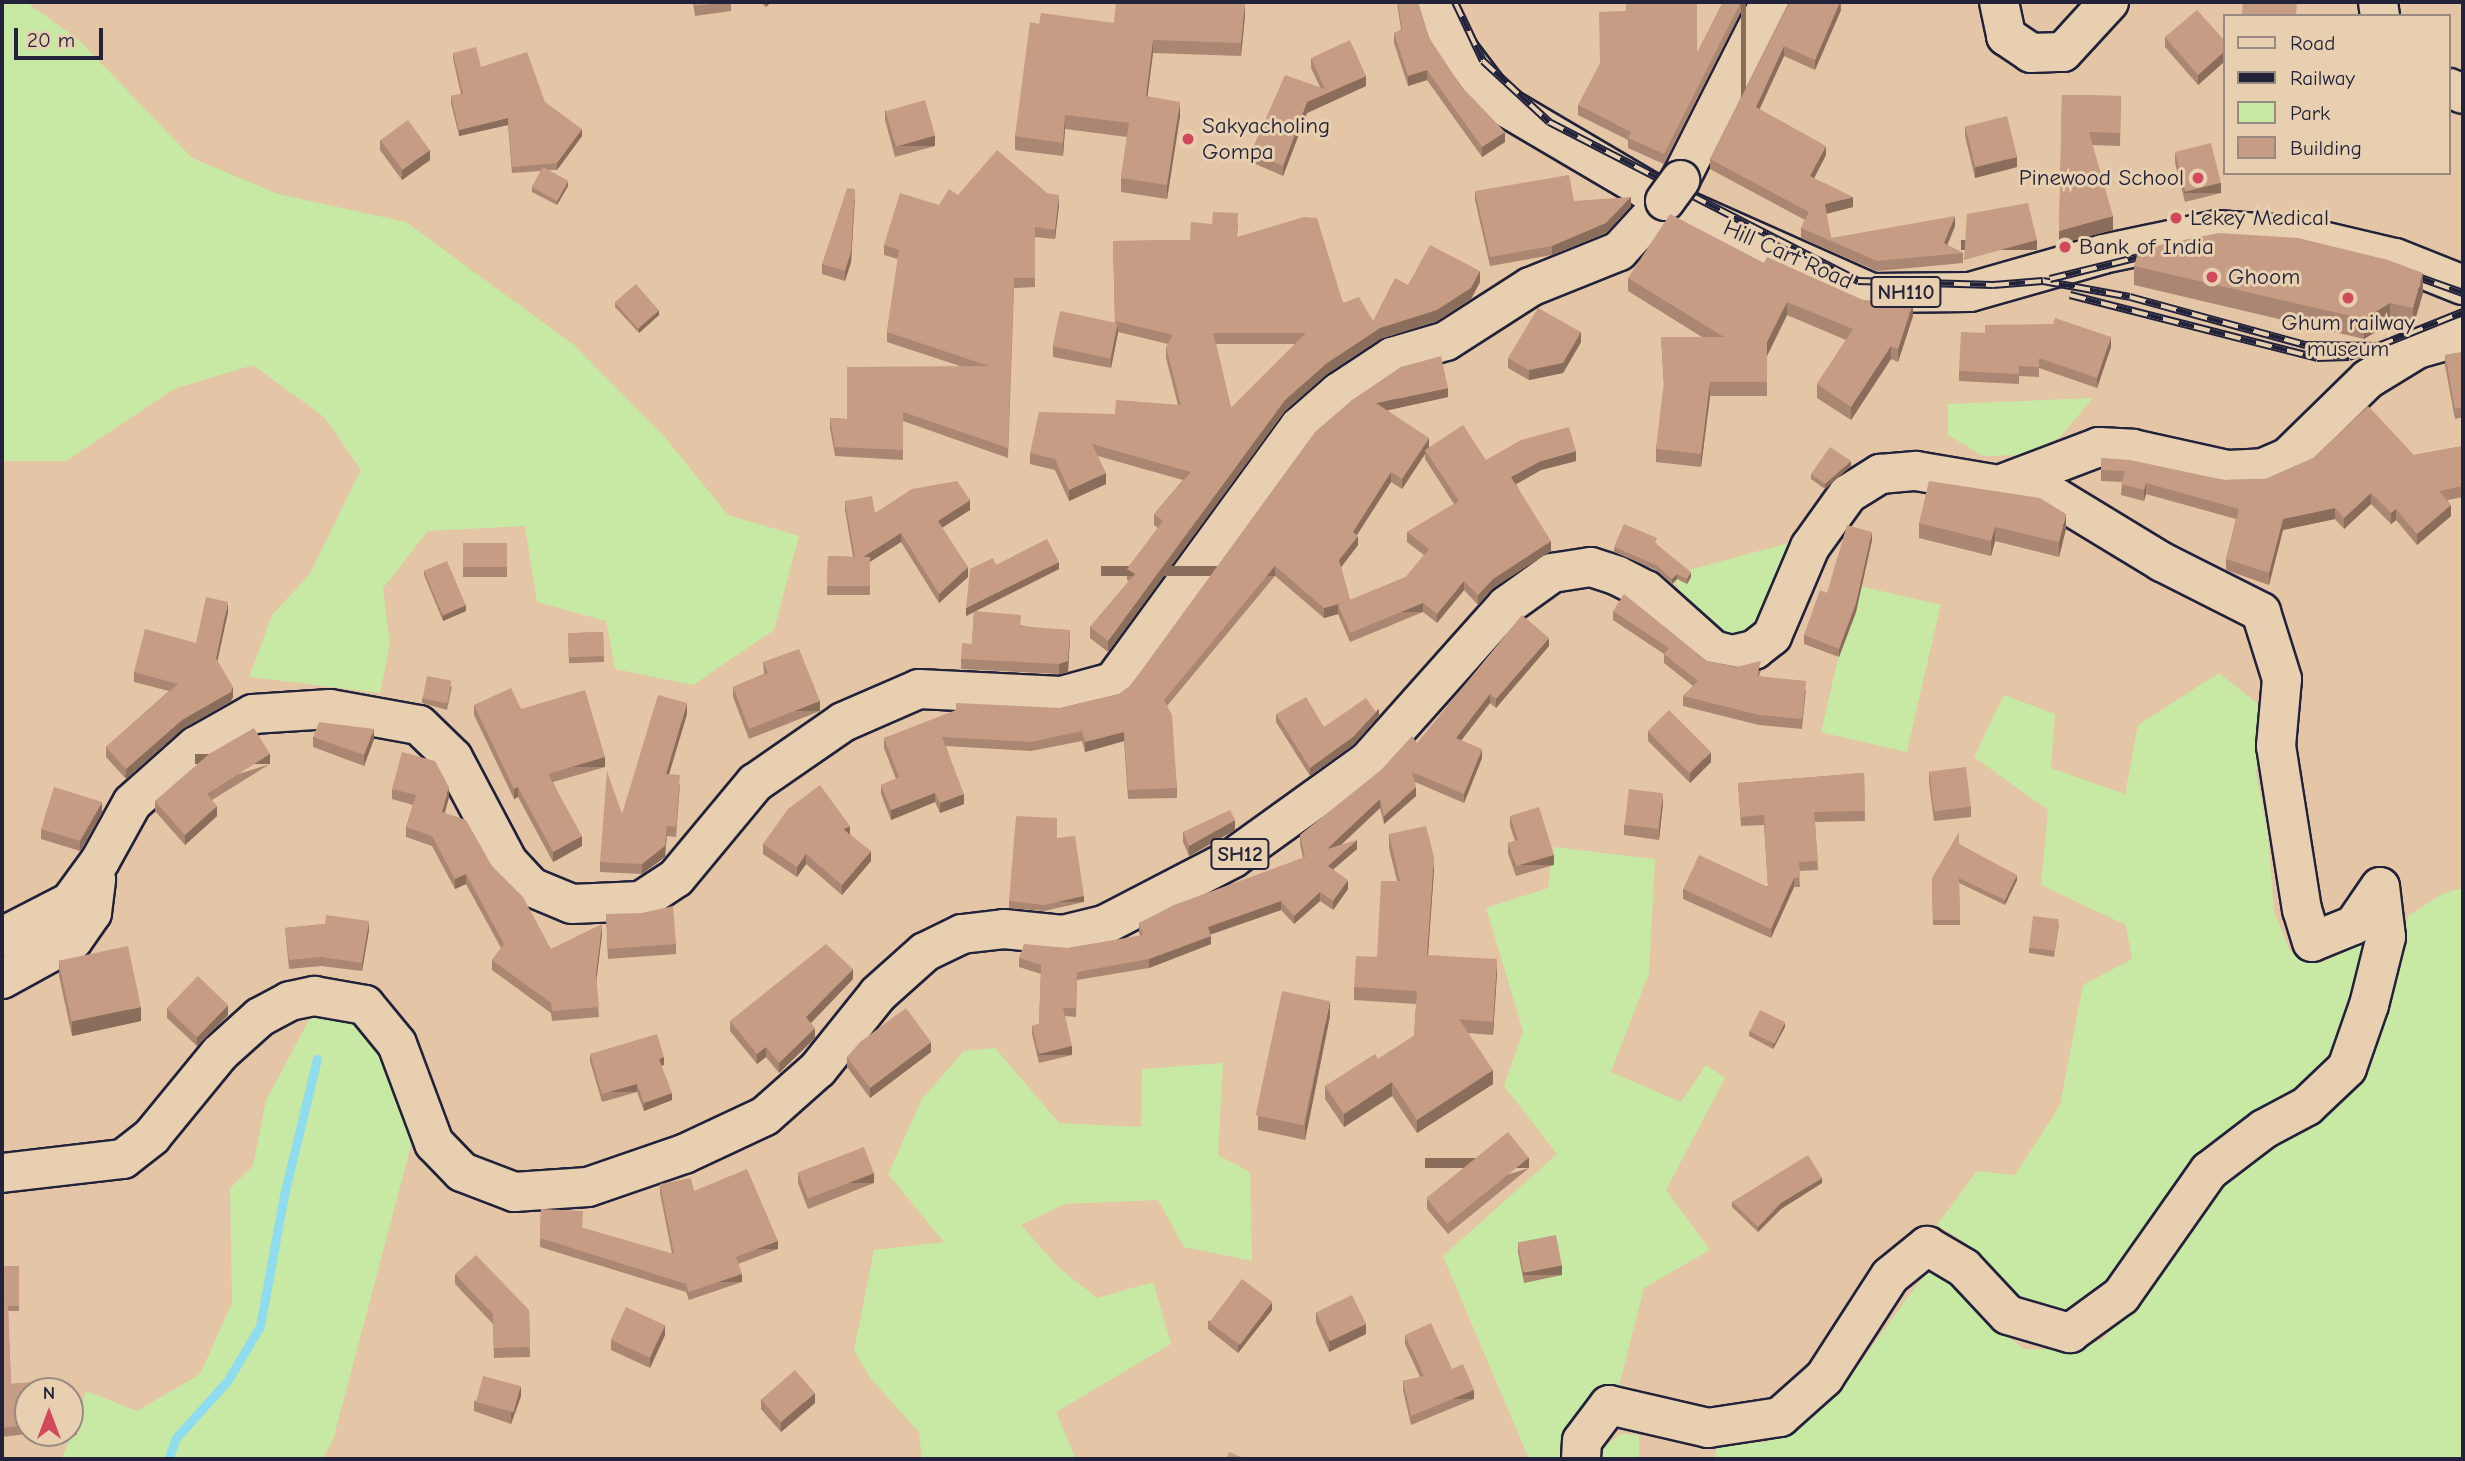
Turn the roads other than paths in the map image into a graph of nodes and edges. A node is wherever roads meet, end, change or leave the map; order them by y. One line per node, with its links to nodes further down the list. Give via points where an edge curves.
1 (1436, 2): 5 (main road, Hill Cart Road / NH110, via 1450,40 1497,103)
2 (1770, 2): 5 (main road)
3 (1999, 2): 4 (main road, via 2006,36 2032,53 2063,51)
4 (2109, 2)
5 (1673, 190): 6 (main road, Hill Cart Road / NH110, via 1872,293 1970,292 2103,254 2217,229 2301,236 2395,258); 9 (main road, via 1619,251 1530,287 1446,341 1392,357 1339,392 1299,427 1113,682 1061,696 919,689 843,722 755,783 676,878 641,901 572,904 531,887 508,862 453,758 419,725 330,709 253,714 196,746 132,803)
6 (2463, 285)
7 (2463, 336): 8 (main road, SH12, via 2417,349 2368,379 2287,458 2263,468 2228,470 2133,449 2099,447)
8 (2024, 478): 12 (main road, SH12, via 1998,485 1916,471 1880,474 1848,494 1810,547 1772,636 1754,650 1732,655 1713,650 1646,590 1618,576 1591,567 1552,573 1506,606 1368,761 1233,858 1104,925 1063,935 1004,929 962,934 925,952 878,993 818,1069 765,1116 672,1158 588,1187 514,1192 462,1171 434,1143 397,1044 365,1005 314,996 290,1001 260,1017 220,1053 152,1136 123,1159); 13 (main road, via 2162,562 2261,611 2282,679 2276,746 2302,910 2312,942 2354,925 2380,887 2386,937 2347,1068 2307,1106 2264,1129 2209,1171 2121,1296 2070,1333 2008,1315 1964,1268 1927,1246 1890,1276 1824,1378 1780,1417 1708,1429 1609,1405 1582,1441)
9 (100, 861): 10 (main road, via 70,902); 11 (main road, via 92,913 73,940)
10 (2, 937)
11 (2, 979)
12 (2, 1173)
13 (1581, 1459)

